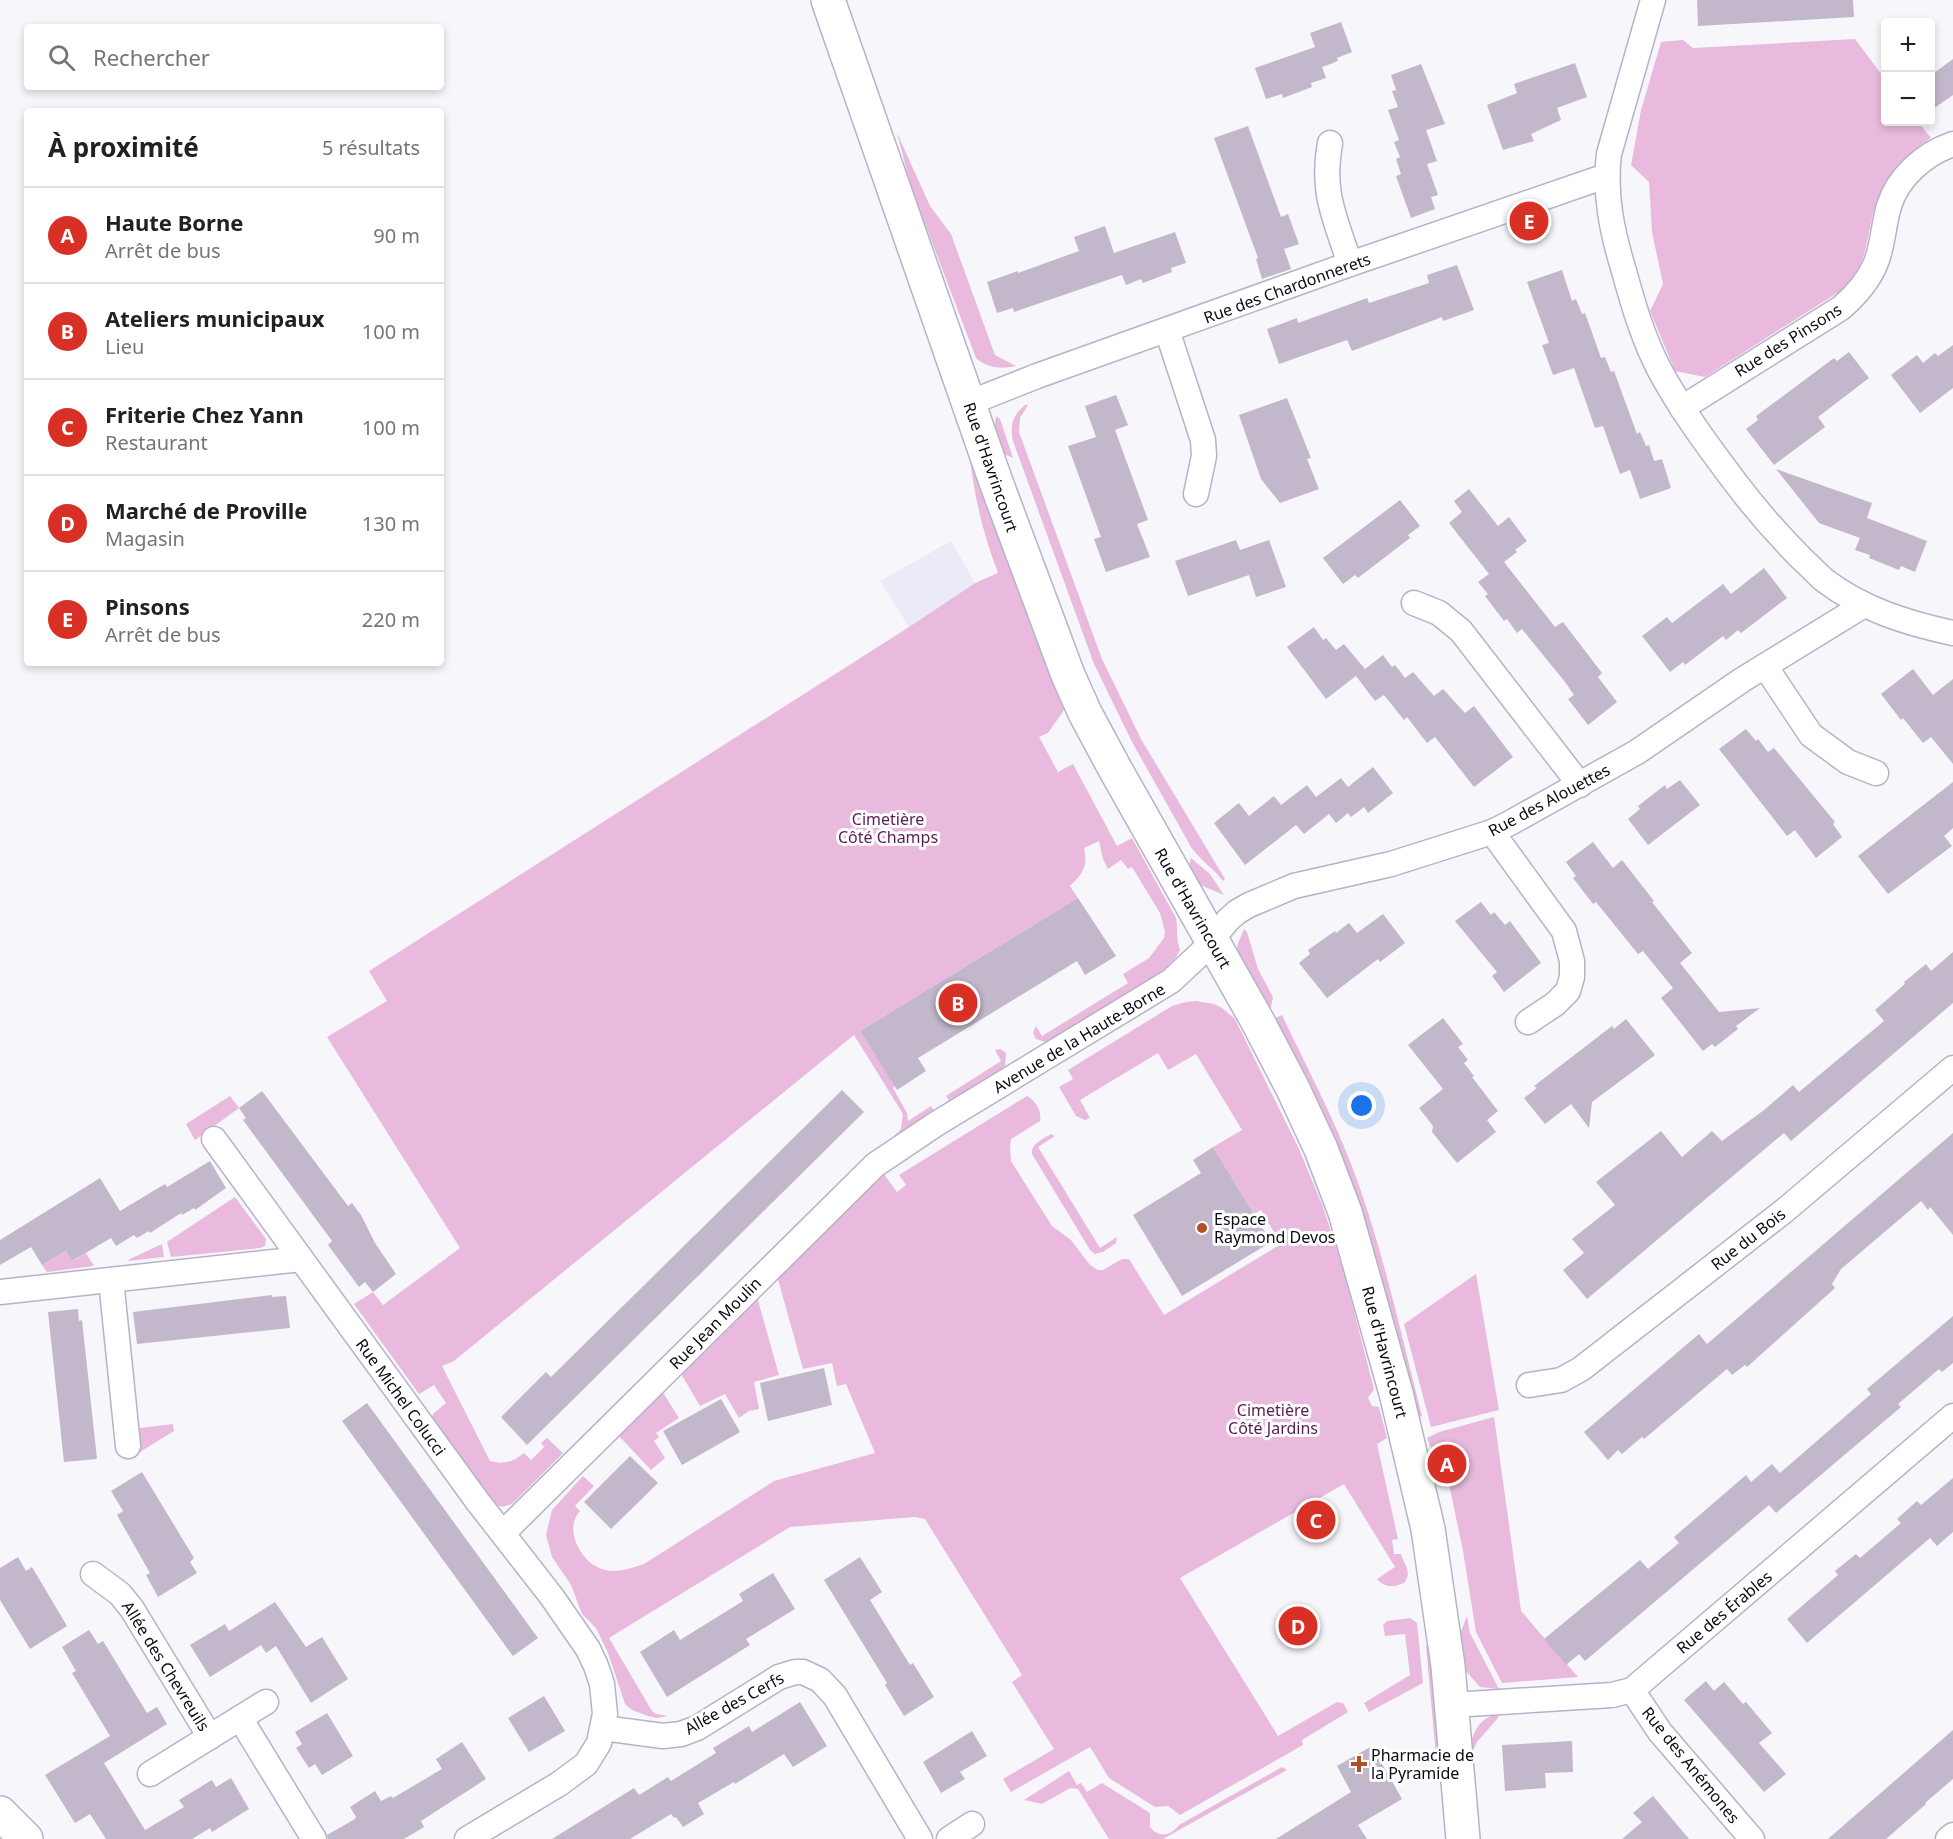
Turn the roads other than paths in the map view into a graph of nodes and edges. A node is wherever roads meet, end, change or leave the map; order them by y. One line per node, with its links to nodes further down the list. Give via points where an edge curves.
1 (828, 0): 8 (street, Rue d'Havrincourt)
2 (1653, 0): 5 (street)
3 (1330, 143): 6 (street, via 1328,196)
4 (1953, 144): 9 (street, Rue des Pinsons, via 1940,148 1903,178 1889,207 1876,264 1855,297)
5 (1606, 176): 6 (street, Rue des Chardonnerets); 9 (street, via 1612,228 1633,302 1655,361)
6 (1350, 264): 7 (street, Rue des Chardonnerets)
7 (1167, 330): 8 (street, Rue des Chardonnerets); 10 (street, via 1203,440 1204,456)
8 (969, 403): 18 (street, Rue d'Havrincourt, via 1041,606 1085,713)
9 (1682, 408): 12 (street, via 1774,530 1822,579)
10 (1196, 494)
11 (1414, 603): 16 (street, via 1439,613 1461,631)
12 (1864, 605): 13 (street, via 1914,624); 14 (street, Rue des Alouettes)
13 (1953, 633)
14 (1765, 666): 15 (street, via 1811,735 1848,762); 16 (street, Rue des Alouettes, via 1637,752)
15 (1876, 773)
16 (1580, 785): 17 (street, Rue des Alouettes)
17 (1492, 832): 18 (street, Rue des Alouettes, via 1390,864 1281,891 1237,912); 19 (street, via 1564,931 1572,962 1568,991)
18 (1212, 940): 21 (street, Avenue de la Haute-Borne, via 1172,981); 33 (street, Rue d'Havrincourt, via 1307,1119 1345,1212 1417,1475 1437,1580)
19 (1528, 1022)
20 (1953, 1068): 26 (street, Rue du Bois, via 1784,1211 1581,1370 1561,1380)
21 (936, 1124): 29 (street, Rue Jean Moulin, via 886,1156 849,1189)
22 (214, 1139): 23 (street, Rue Michel Colucci)
23 (301, 1259): 24 (street); 29 (street, Rue Michel Colucci)
24 (111, 1280): 25 (street); 28 (street)
25 (0, 1292)
26 (1529, 1385)
27 (1953, 1416): 31 (street, Rue des Érables)
28 (128, 1446)
29 (503, 1533): 35 (street, via 588,1649 602,1684)
30 (93, 1574): 36 (street, Allée des Chevreuils, via 127,1602)
31 (1632, 1690): 33 (street, Rue des Érables, via 1612,1695); 47 (street, Rue des Anémones, via 1660,1732)
32 (266, 1702): 34 (street, Allée des Chevreuils)
33 (1452, 1705): 46 (street, Rue d'Havrincourt)
34 (240, 1718): 36 (street, Allée des Chevreuils); 42 (street)
35 (603, 1728): 43 (street, via 593,1754 576,1773); 44 (street, Allée des Cerfs, via 653,1735 681,1734 779,1677 803,1672 820,1680 835,1696)
36 (210, 1737): 37 (street, Allée des Chevreuils)
37 (150, 1774)
38 (0, 1813): 41 (street)
39 (972, 1824): 45 (street)
40 (1953, 1835): 48 (street)
41 (26, 1839)
42 (314, 1839)
43 (467, 1839)
44 (920, 1839)
45 (949, 1839)
46 (1463, 1839)
47 (1752, 1839)
48 (1948, 1839)

